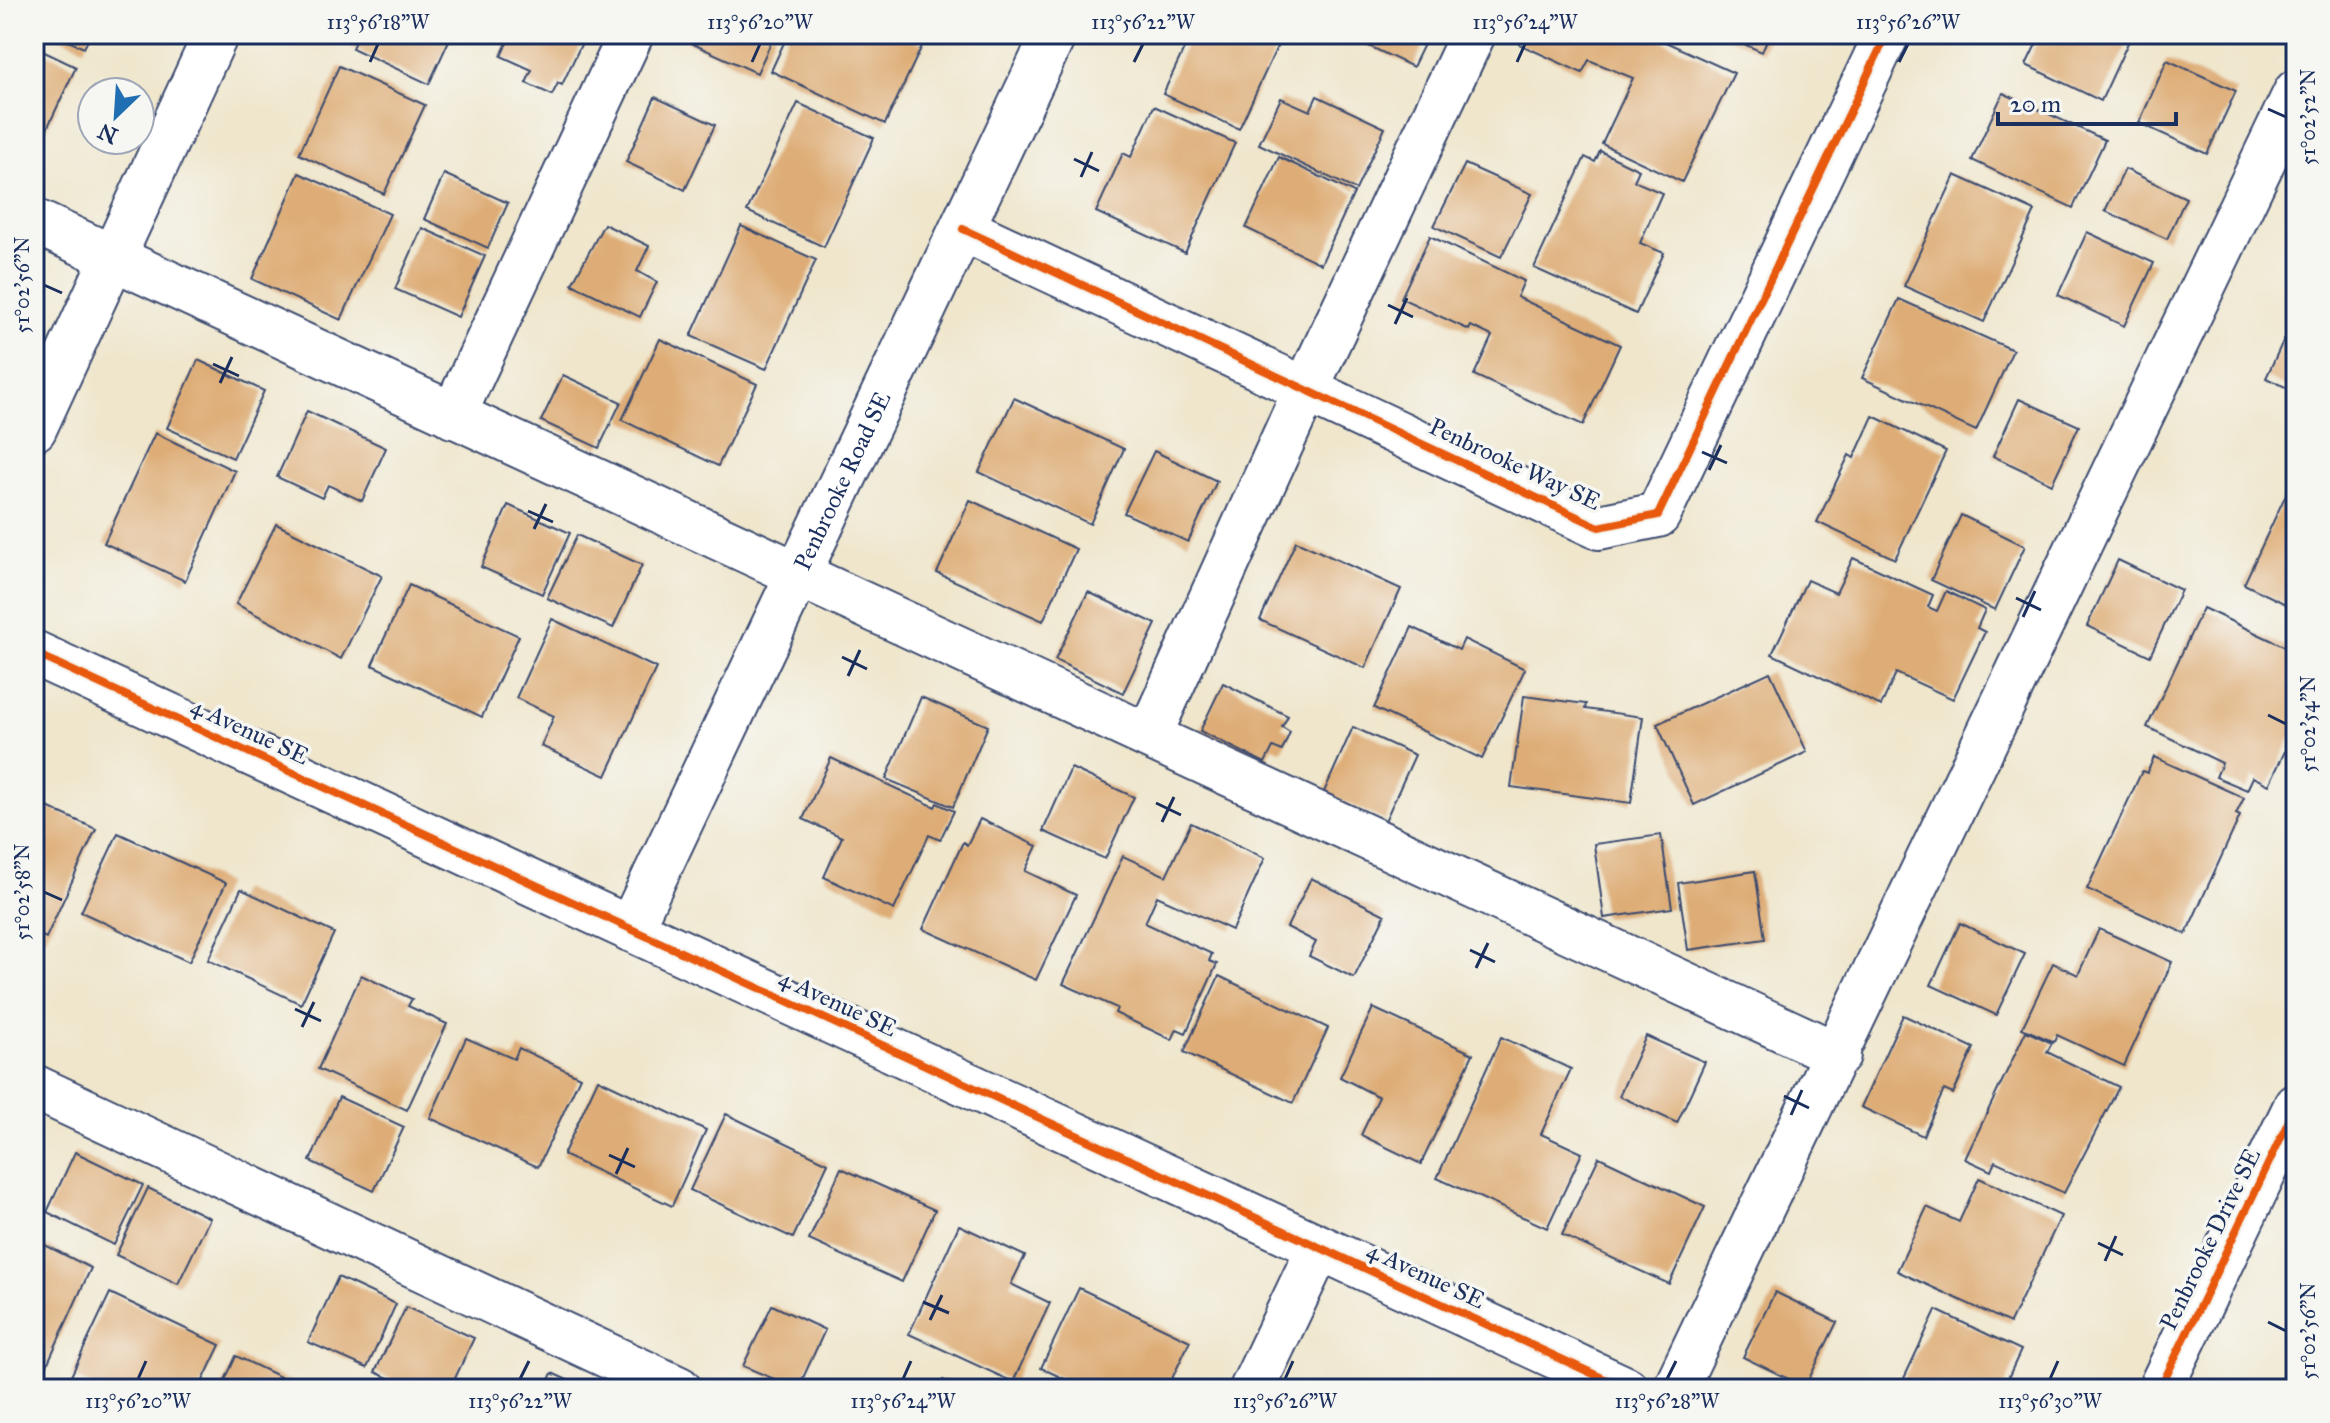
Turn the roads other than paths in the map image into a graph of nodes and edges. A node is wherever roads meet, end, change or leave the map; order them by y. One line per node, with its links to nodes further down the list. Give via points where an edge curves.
1 (216, 34): 9 (street)
2 (631, 34): 11 (street)
3 (1054, 34): 8 (street, Penbrooke Road SE)
4 (1473, 34): 10 (street)
5 (1887, 34): 10 (street, Penbrooke Way SE, via 1658,515 1599,527)
6 (2296, 92): 17 (street)
7 (34, 221): 9 (street)
8 (963, 229): 10 (street, Penbrooke Way SE); 13 (street, Penbrooke Road SE)
9 (112, 257): 11 (street); 12 (street)
10 (1306, 389): 15 (street)
11 (453, 416): 13 (street)
12 (34, 429)
13 (797, 573): 15 (street); 16 (street, Penbrooke Road SE)
14 (34, 653): 16 (street, 4 Avenue SE)
15 (1149, 736): 17 (street)
16 (630, 929): 20 (street, 4 Avenue SE)
17 (1838, 1055): 24 (street)
18 (34, 1087): 21 (street)
19 (2296, 1106): 25 (street, Penbrooke Drive SE)
20 (1319, 1248): 22 (street); 23 (street, 4 Avenue SE)
21 (679, 1389)
22 (1252, 1389)
23 (1626, 1389)
24 (1675, 1389)
25 (2160, 1389)

